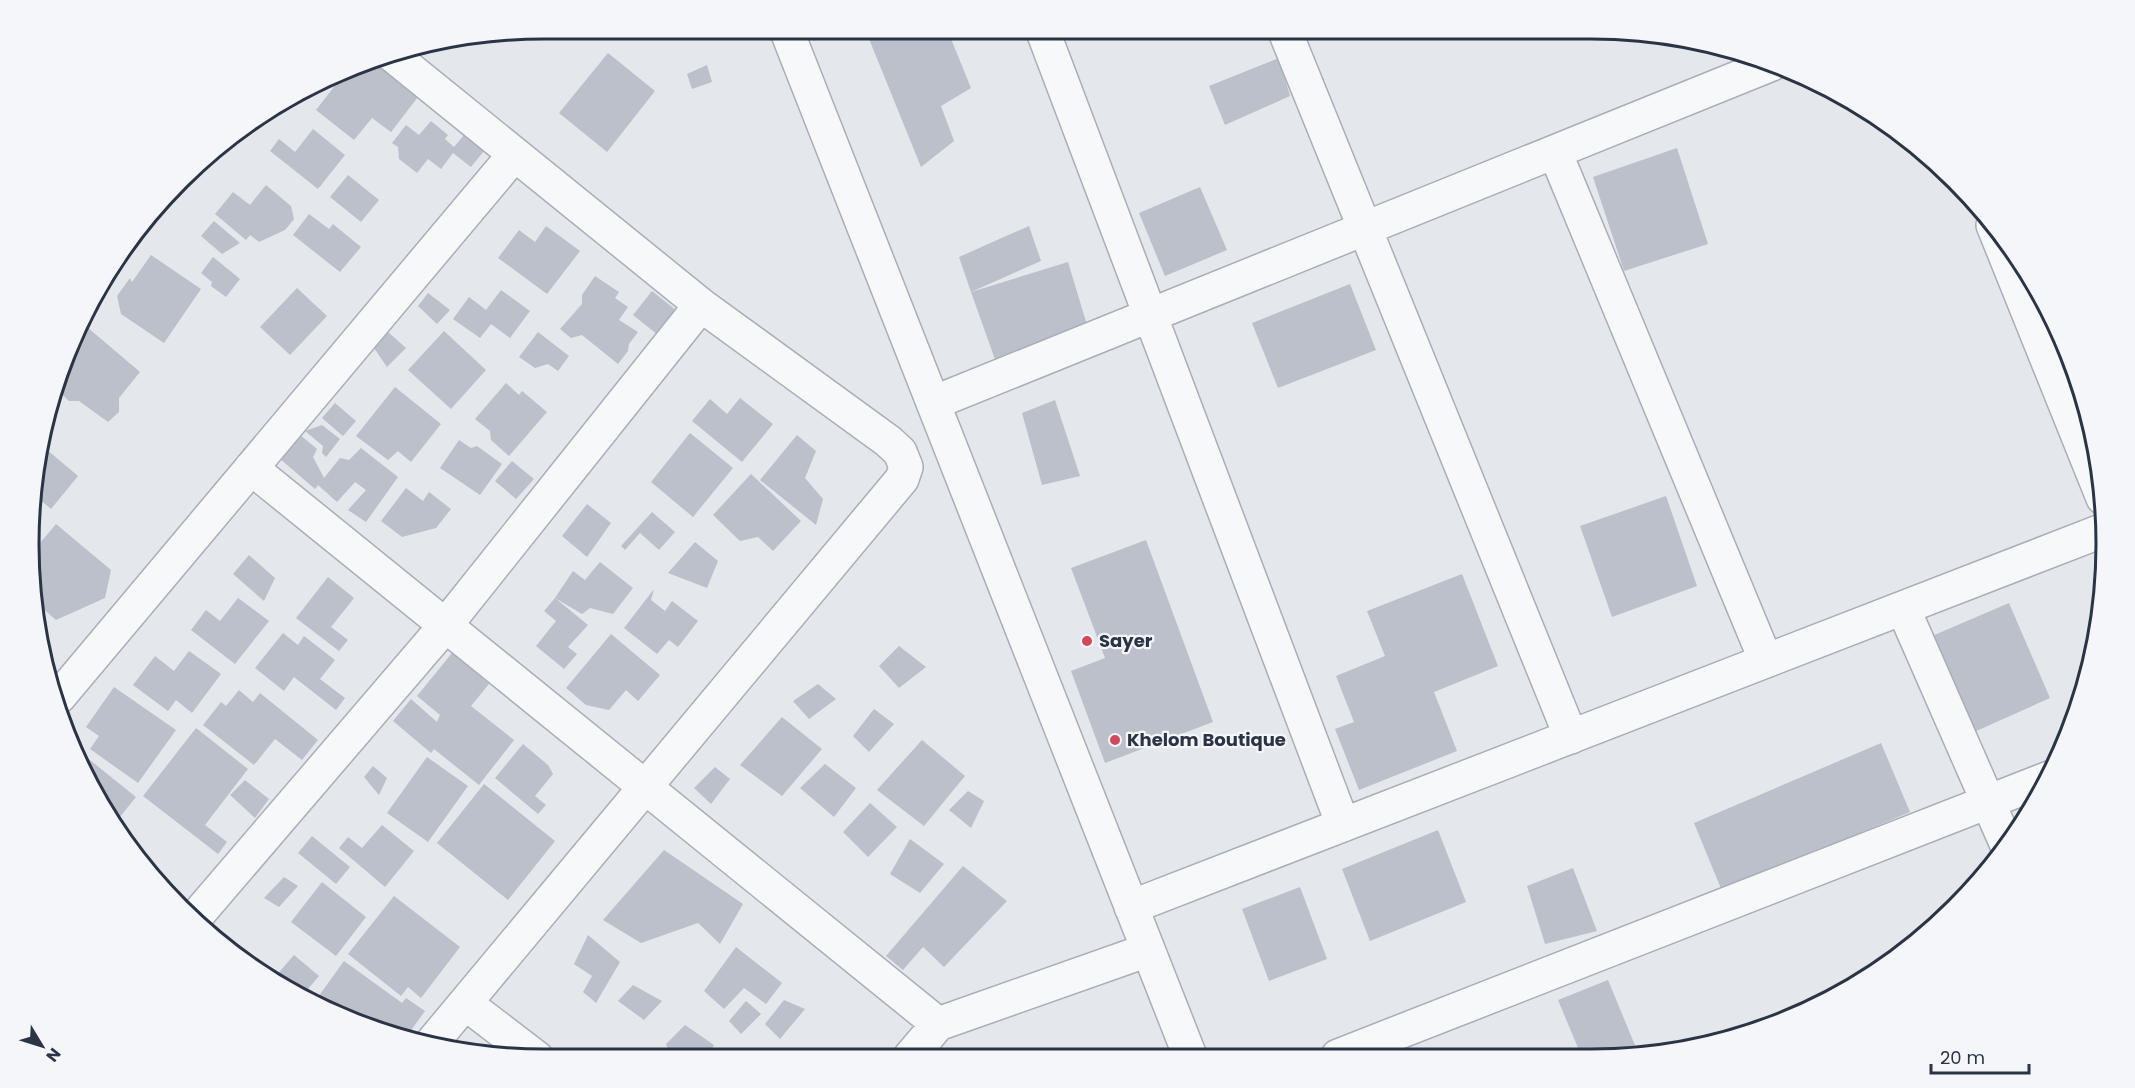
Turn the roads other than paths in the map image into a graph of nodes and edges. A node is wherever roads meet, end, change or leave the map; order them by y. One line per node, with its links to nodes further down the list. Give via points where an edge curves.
1 (790, 39): 12 (street)
2 (1046, 39): 11 (street)
3 (1288, 39): 8 (street)
4 (399, 61): 7 (street)
5 (1761, 69): 6 (street)
6 (1555, 152): 8 (street); 18 (street)
7 (514, 155): 10 (street); 14 (street)
8 (1365, 229): 11 (street); 20 (street)
9 (2007, 257): 13 (street)
10 (701, 305): 17 (street); 22 (street, via 888,441 900,452 906,468 902,479)
11 (1150, 316): 12 (street); 24 (street)
12 (933, 404): 26 (street)
13 (2089, 464)
14 (251, 468): 17 (street); 19 (street)
15 (2096, 533): 16 (street)
16 (1903, 608): 18 (street); 23 (street)
17 (445, 626): 22 (street); 27 (street)
18 (1766, 661): 20 (street)
19 (62, 693)
20 (1571, 737): 24 (street)
21 (2035, 784): 23 (street)
22 (645, 787): 29 (street); 30 (street)
23 (1989, 802): 25 (street); 35 (street)
24 (1343, 825): 26 (street)
25 (2003, 836)
26 (1131, 907): 28 (street)
27 (199, 913)
28 (1148, 950): 30 (street); 34 (street)
29 (465, 1003): 31 (street); 32 (street)
30 (938, 1024): 33 (street)
31 (437, 1037)
32 (524, 1048)
33 (917, 1049)
34 (1187, 1049)
35 (1356, 1049)

